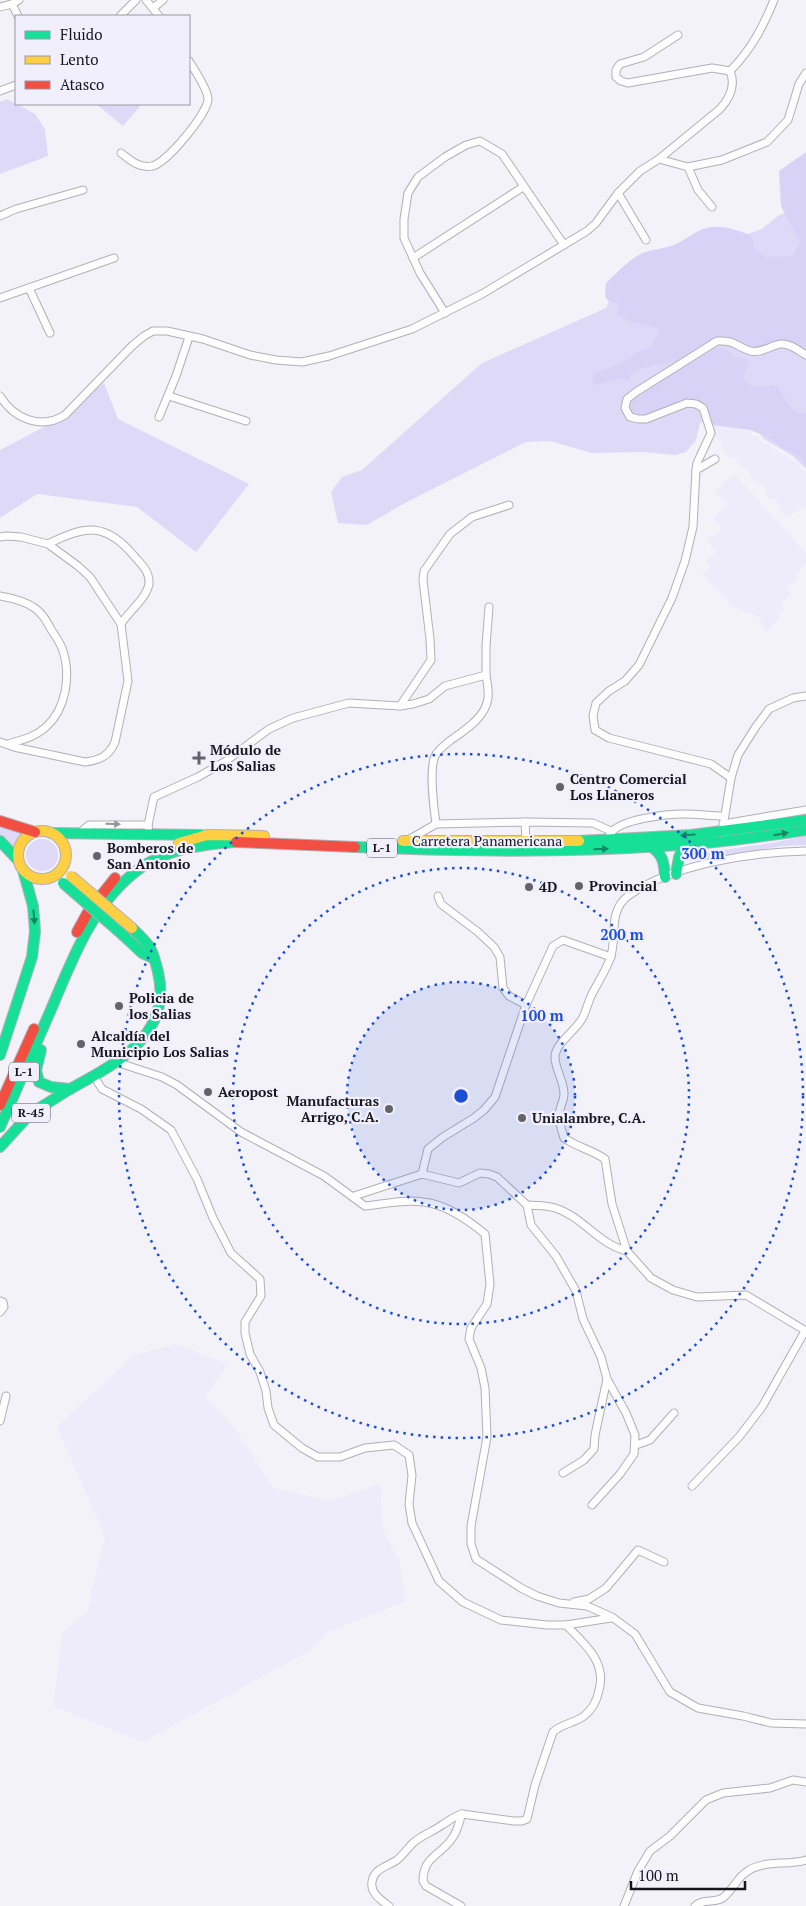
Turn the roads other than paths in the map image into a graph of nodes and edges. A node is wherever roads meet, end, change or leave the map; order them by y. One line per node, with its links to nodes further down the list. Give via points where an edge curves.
1 (19, 0): 6 (street)
2 (136, 0): 10 (street)
3 (146, 0): 8 (street)
4 (163, 0): 8 (street)
5 (774, 0): 14 (street, via 757,37)
6 (12, 4): 7 (street); 9 (street)
7 (0, 7)
8 (153, 8): 11 (street)
9 (18, 15)
10 (121, 15)
11 (158, 15)
12 (678, 35): 14 (street, via 644,57 620,64 616,76 628,83 712,68)
13 (190, 63): 18 (street, via 208,99 184,138 159,165 144,167)
14 (730, 71): 19 (street, via 733,78 727,101)
15 (806, 73): 20 (street, via 799,84 788,120 767,142 722,160)
16 (15, 86): 17 (street)
17 (0, 91)
18 (121, 154)
19 (659, 159): 20 (street); 23 (street, via 640,171)
20 (688, 167): 24 (street, via 698,190)
21 (524, 187): 27 (street); 29 (street); 29 (street, via 502,154 480,141 445,157 418,177 408,193 404,238)
22 (83, 190): 25 (street)
23 (618, 193): 26 (street); 27 (street, via 596,223)
24 (712, 207)
25 (0, 216)
26 (646, 240)
27 (564, 246): 32 (street)
28 (114, 258): 30 (street)
29 (413, 258): 32 (street)
30 (29, 288): 31 (street); 33 (street)
31 (0, 298)
32 (445, 313): 34 (street, via 412,329 302,362 250,355)
33 (50, 333)
34 (189, 337): 36 (street, via 167,330 153,331 144,336 57,420 37,423 21,418 5,405); 37 (street)
35 (806, 355): 41 (street, via 781,344 751,351 728,340 717,341 627,399 625,408 630,417 638,419 687,403 703,408 711,433)
36 (0, 396)
37 (168, 396): 38 (street); 39 (street)
38 (159, 417)
39 (246, 421)
40 (715, 459): 41 (street)
41 (696, 470): 53 (street, via 693,527 672,598 639,665 626,681 596,703 593,716 596,730 609,738 711,764)
42 (509, 505): 50 (street, via 464,522 450,534 424,571 431,660)
43 (0, 537): 44 (street, via 21,537)
44 (48, 544): 47 (street, via 90,577); 47 (street, via 69,533 93,530 113,536 125,544 148,572 149,579 145,594)
45 (0, 596): 52 (street, via 34,607 44,617 66,663 63,698 54,718 29,738)
46 (489, 608): 48 (street)
47 (121, 624): 52 (street, via 128,680 112,750 105,757 86,762)
48 (486, 675): 50 (street, via 445,686 429,699); 58 (street, via 488,698 483,712 435,754 433,808)
49 (806, 696): 53 (street, via 769,709 738,755)
50 (400, 706): 60 (street, via 349,703 293,718 269,729 226,761 154,797)
51 (0, 742): 52 (street)
52 (8, 744)
53 (732, 778): 59 (street)
54 (806, 810): 59 (street)
55 (806, 820): 59 (main road, Carretera Panamericana / L-1)
56 (0, 821): 62 (main road)
57 (525, 822): 58 (street); 66 (street, via 593,823); 69 (street)
58 (436, 824): 68 (street)
59 (723, 824): 66 (main road, Carretera Panamericana / L-1, one-way to 66); 66 (street, via 684,814 632,822)
60 (148, 829): 63 (main road); 65 (main road)
61 (806, 830): 70 (main road, Carretera Panamericana / L-1, one-way to 61)
62 (35, 832): 64 (main road); 74 (main road, via 23,840)
63 (81, 832): 64 (main road); 73 (main road)
64 (51, 833): 73 (main road, via 64,845)
65 (207, 835): 68 (main road, Carretera Panamericana / L-1); 90 (main road, Carretera Panamericana / L-1, via 145,856 104,890 74,939)
66 (610, 835): 69 (main road, Carretera Panamericana / L-1)
67 (0, 841): 74 (main road)
68 (408, 841): 69 (main road, Carretera Panamericana / L-1)
69 (526, 841)
70 (685, 844): 71 (main road, Carretera Panamericana / L-1); 77 (main road)
71 (650, 846): 78 (main road, via 664,858); 85 (main road, Carretera Panamericana / L-1, one-way to 71, via 79,944 108,897 147,863 185,848 235,842 440,850)
72 (806, 851): 77 (street, via 745,856)
73 (66, 854): 75 (main road)
74 (18, 860): 76 (main road)
75 (63, 866): 79 (main road); 80 (main road, R-45)
76 (23, 870): 79 (main road, R-45, via 30,876); 86 (main road, one-way to 86, via 33,906 32,957)
77 (676, 874): 78 (street)
78 (665, 877): 82 (street, via 628,896 618,906)
79 (49, 878): 80 (main road, R-45)
80 (67, 879): 83 (main road, R-45, bridge, via 142,954); 83 (main road, R-45, bridge, via 132,928 150,945)
81 (438, 896): 84 (street, via 440,904 494,947 500,957 503,988 509,996)
82 (610, 957): 84 (street, via 563,940 553,946); 96 (street, via 582,1018 555,1056 563,1084 564,1096 559,1115 564,1138 605,1159 612,1204)
83 (152, 958): 87 (main road, R-45, via 162,989 158,1016 145,1038)
84 (526, 1005): 93 (street, via 495,1097 474,1118 428,1149)
85 (48, 1016): 89 (main road, L-1, via 36,1074 39,1081 50,1088); 91 (main road, Carretera Panamericana / L-1)
86 (0, 1055)
87 (116, 1062): 88 (main road, R-45); 94 (street, via 177,1085 241,1132 324,1176)
88 (94, 1076): 89 (main road, R-45); 111 (street, via 102,1089 141,1109 171,1130 231,1253 260,1279 261,1296 245,1322 245,1333 250,1354 264,1382 274,1425 318,1457 394,1445 409,1455 412,1523 438,1581 463,1602 501,1620)
89 (70, 1089): 92 (main road, R-45, via 30,1114)
90 (0, 1105)
91 (0, 1127)
92 (0, 1147)
93 (422, 1174): 94 (street); 95 (street, via 458,1183 480,1173 489,1174)
94 (354, 1196): 109 (street, via 365,1206 425,1202 446,1209 485,1234 490,1284 487,1304 469,1339 485,1388 487,1436 471,1526 471,1544 476,1559 521,1588)
95 (527, 1205): 96 (street, via 557,1208 613,1248); 100 (street, via 531,1225 556,1256 576,1291 583,1319 602,1357)
96 (627, 1251): 99 (street, via 651,1278 673,1290 697,1297 746,1295)
97 (0, 1301): 98 (street, via 4,1307)
98 (0, 1312)
99 (806, 1331): 106 (street, via 762,1407 739,1438)
100 (607, 1379): 104 (street, via 626,1413); 105 (street, via 594,1450)
101 (6, 1396): 103 (street)
102 (674, 1413): 104 (street, via 650,1440)
103 (0, 1421)
104 (636, 1445): 107 (street, via 634,1454 620,1474)
105 (563, 1473)
106 (692, 1486)
107 (592, 1506)
108 (664, 1562): 109 (street, via 638,1550 611,1583 589,1599)
109 (559, 1603): 110 (street, via 587,1606)
110 (612, 1617): 111 (street); 112 (street, via 634,1634 670,1692 698,1708 771,1723)
111 (566, 1625): 114 (street, via 599,1663 602,1680 596,1703 584,1716 553,1732 527,1819 522,1822)
112 (806, 1724)
113 (806, 1782): 118 (street, via 793,1780 770,1788 722,1793 706,1800 650,1851)
114 (462, 1814): 116 (street, via 426,1833 396,1861 376,1874 372,1889); 117 (street, via 445,1848 425,1866 422,1881)
115 (806, 1860): 119 (street, via 754,1867 739,1878 724,1897)
116 (389, 1906)
117 (460, 1906)
118 (624, 1906)
119 (695, 1906)

